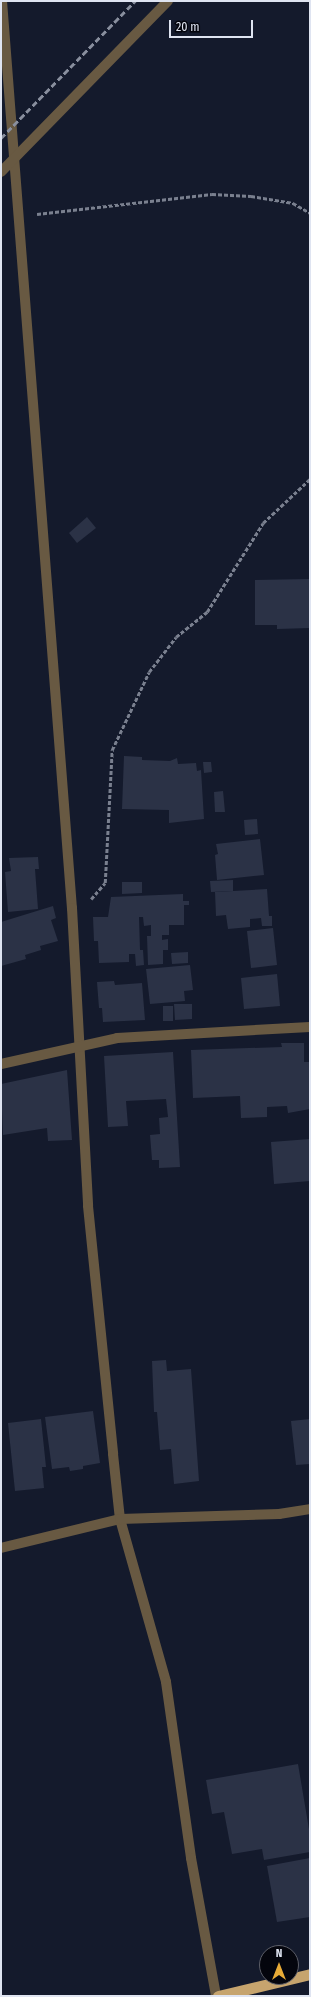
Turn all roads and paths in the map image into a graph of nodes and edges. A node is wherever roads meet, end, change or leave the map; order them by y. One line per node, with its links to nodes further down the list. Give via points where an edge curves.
1 (2, 1): 3 (street)
2 (168, 1): 3 (street)
3 (14, 159): 4 (street); 6 (street)
4 (1, 172)
5 (310, 213): 6 (path, via 293,203 251,196 212,194)
6 (18, 216): 8 (street)
7 (310, 479): 8 (path, via 263,522 207,612 176,637 149,672 112,750 105,883 87,904)
8 (72, 908): 10 (street)
9 (310, 1027): 10 (street, via 117,1038)
10 (79, 1045): 11 (street); 13 (street, via 88,1206)
11 (1, 1064)
12 (310, 1509): 13 (street, via 279,1514)
13 (120, 1519): 14 (street); 16 (street, via 166,1682 191,1858)
14 (1, 1548)
15 (310, 1974): 16 (highway)
16 (217, 1996)

